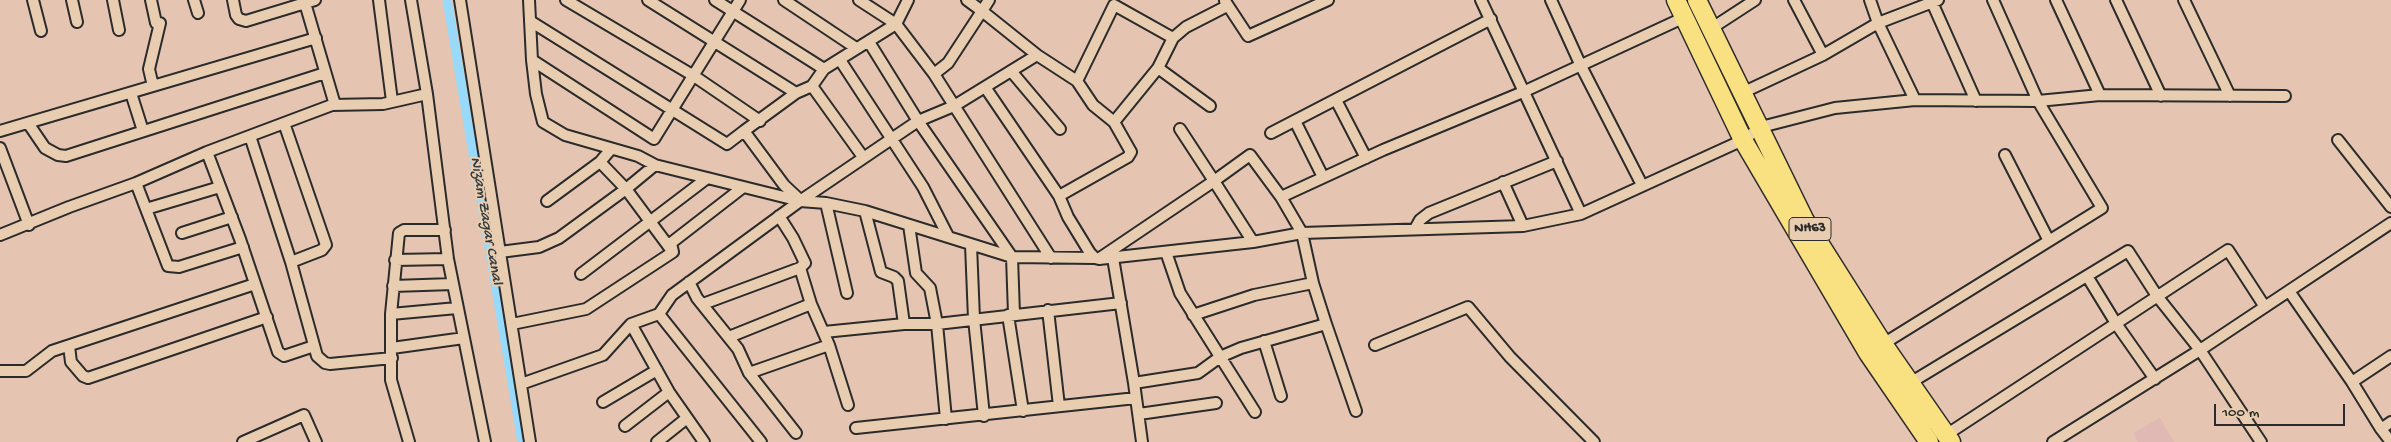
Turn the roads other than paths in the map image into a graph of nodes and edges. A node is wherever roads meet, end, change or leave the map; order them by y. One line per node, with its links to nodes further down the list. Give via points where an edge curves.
1 (33, 0): 48 (street)
2 (72, 0): 43 (street)
3 (113, 0): 47 (street)
4 (151, 0): 66 (street, via 158,23 149,69)
5 (194, 0): 39 (street)
6 (233, 0): 35 (street, via 236,15 246,21)
7 (315, 0): 35 (street)
8 (379, 0): 81 (street)
9 (411, 0): 73 (street)
10 (460, 0): 148 (street)
11 (529, 0): 42 (street)
12 (566, 0): 64 (street)
13 (648, 0): 52 (street)
14 (715, 0): 38 (street)
15 (740, 0): 38 (street)
16 (784, 0): 53 (street)
17 (860, 0): 45 (street)
18 (908, 0): 45 (street)
19 (967, 0): 37 (street)
20 (989, 0): 37 (street)
21 (1328, 0): 36 (street, via 1248,36)
22 (1481, 0): 41 (street)
23 (1551, 0): 58 (street)
24 (1676, 0): 40 (highway, NH63)
25 (1697, 0): 46 (highway, NH63)
26 (1755, 0): 46 (street)
27 (1794, 0): 55 (street)
28 (1870, 0): 44 (street)
29 (1993, 0): 80 (street)
30 (2056, 0): 74 (street)
31 (2116, 0): 75 (street)
32 (2184, 0): 76 (street)
33 (1934, 1): 44 (street); 82 (street)
34 (1110, 2): 50 (street); 65 (street)
35 (305, 3): 49 (street)
36 (1226, 3): 50 (street)
37 (982, 11): 54 (street); 63 (street, via 948,63)
38 (733, 12): 52 (street); 60 (street)
39 (198, 13)
40 (1685, 17): 58 (street); 102 (highway, NH63)
41 (1490, 19): 69 (street); 78 (street)
42 (530, 21): 56 (street); 86 (street)
43 (77, 22)
44 (1878, 23): 55 (street); 79 (street)
45 (896, 24): 51 (street); 63 (street)
46 (1712, 28): 70 (highway, NH63)
47 (119, 30)
48 (41, 31)
49 (316, 38): 62 (street); 66 (street)
50 (1173, 38): 59 (street)
51 (869, 42): 53 (street); 88 (street)
52 (714, 43): 64 (street); 72 (street)
53 (856, 48): 57 (street)
54 (1038, 55): 61 (street); 65 (street)
55 (1822, 55): 70 (street)
56 (532, 60): 86 (street, via 654,139); 105 (street, via 543,122 565,135)
57 (840, 60): 60 (street); 101 (street)
58 (1581, 66): 69 (street); 118 (street)
59 (1158, 68): 85 (street); 90 (street)
60 (824, 69): 67 (street)
61 (1010, 71): 68 (street); 94 (street)
62 (326, 73): 83 (street); 97 (street)
63 (934, 74): 84 (street)
64 (694, 76): 86 (street); 87 (street)
65 (1076, 81): 90 (street, via 1094,105)
66 (153, 86): 71 (street)
67 (812, 86): 72 (street); 108 (street)
68 (985, 87): 84 (street); 122 (street)
69 (1523, 92): 109 (street); 110 (street)
70 (1744, 92): 93 (highway, NH63)
71 (131, 93): 91 (street); 97 (street)
72 (796, 93): 87 (street)
73 (428, 94): 81 (street); 139 (street)
74 (2100, 95): 75 (street); 80 (street)
75 (2160, 96): 76 (street)
76 (2230, 96): 77 (street)
77 (2285, 96)
78 (1336, 100): 89 (street); 109 (street)
79 (1915, 100): 82 (street); 93 (street, via 1835,108)
80 (2038, 100): 82 (street); 144 (street, via 2102,208)
81 (392, 101): 83 (street)
82 (1976, 101)
83 (335, 105): 92 (street)
84 (954, 106): 88 (street); 152 (street)
85 (1210, 106)
86 (672, 109): 98 (street, via 727,144)
87 (760, 121): 98 (street)
88 (918, 121): 101 (street); 151 (street)
89 (1295, 121): 99 (street); 113 (street)
90 (1114, 122): 122 (street, via 1130,148 1128,157)
91 (28, 123): 96 (street); 97 (street, via 45,148 66,156)
92 (284, 123): 100 (street); 157 (street, via 326,245 322,250)
93 (1761, 126): 102 (street); 191 (highway, NH63, via 1804,219)
94 (1060, 129)
95 (1180, 129): 115 (street)
96 (0, 131)
97 (144, 131)
98 (744, 131): 125 (street)
99 (1271, 133)
100 (250, 136): 106 (street); 157 (street)
101 (891, 139): 108 (street); 143 (street, via 923,187)
102 (1743, 140): 118 (street); 238 (highway, NH63, via 1868,353)
103 (2338, 140): 127 (street)
104 (0, 148): 135 (street)
105 (611, 149): 111 (street); 112 (street, via 638,156)
106 (207, 152): 117 (street); 119 (street)
107 (2005, 155): 144 (street)
108 (863, 157): 125 (street)
109 (1366, 158): 113 (street)
110 (1558, 161): 116 (street); 130 (street)
111 (600, 162): 121 (street); 124 (street)
112 (655, 165): 114 (street); 121 (street)
113 (1323, 177): 123 (street)
114 (706, 179): 120 (street); 133 (street)
115 (1214, 181): 123 (street, via 1250,155); 145 (street); 153 (street)
116 (1502, 182): 137 (street); 138 (street, via 1425,215)
117 (136, 183): 128 (street); 135 (street)
118 (1642, 186): 130 (street)
119 (220, 187): 128 (street); 132 (street)
120 (742, 188): 125 (street); 149 (street, via 670,243)
121 (626, 189): 133 (street); 148 (street, via 559,238 539,247)
122 (1059, 196): 153 (street, via 1068,217)
123 (1281, 197): 141 (street)
124 (547, 201)
125 (800, 201): 126 (street); 131 (street)
126 (826, 203): 129 (street); 167 (street)
127 (2391, 207)
128 (146, 209): 147 (street, via 165,263 171,267)
129 (865, 211): 136 (street); 183 (street, via 881,272 898,282)
130 (1581, 214): 137 (street)
131 (779, 216): 158 (street, via 805,263); 161 (street)
132 (232, 217): 140 (street); 147 (street)
133 (650, 222): 149 (street); 159 (street)
134 (2391, 223): 166 (street)
135 (29, 225): 142 (street)
136 (909, 225): 143 (street); 184 (street, via 916,273 930,288)
137 (1523, 226): 138 (street)
138 (1415, 229): 141 (street)
139 (445, 230): 155 (street); 156 (street, via 401,231)
140 (182, 233)
141 (1302, 233): 145 (street); 164 (street)
142 (0, 235)
143 (948, 236): 146 (street)
144 (2049, 241): 191 (street)
145 (1253, 242): 150 (street)
146 (971, 245): 151 (street); 180 (street)
147 (243, 247): 162 (street)
148 (500, 252): 181 (street)
149 (673, 252): 181 (street, via 586,309)
150 (1166, 252): 154 (street); 178 (street, via 1180,292)
151 (1012, 258): 152 (street); 177 (street)
152 (1050, 258): 153 (street)
153 (1097, 258): 154 (street)
154 (1113, 258): 169 (street)
155 (448, 259): 156 (street); 163 (street)
156 (396, 260): 165 (street)
157 (291, 262): 195 (street)
158 (800, 268): 170 (street); 171 (street)
159 (581, 274)
160 (2086, 276): 168 (street, via 2128,251); 186 (street); 206 (street)
161 (689, 282): 170 (street); 176 (street, via 672,294)
162 (255, 284): 179 (street); 194 (street)
163 (453, 284): 165 (street); 173 (street)
164 (1313, 284): 178 (street, via 1254,295); 185 (street)
165 (393, 286): 175 (street)
166 (2289, 291): 172 (street); 204 (street)
167 (847, 293)
168 (2158, 296): 172 (street, via 2228,250); 186 (street); 196 (street)
169 (1121, 302): 174 (street); 205 (street)
170 (703, 304): 188 (street)
171 (811, 304): 187 (street); 188 (street)
172 (2265, 307): 196 (street)
173 (457, 308): 175 (street); 189 (street)
174 (1048, 310): 177 (street); 214 (street)
175 (391, 314): 197 (street)
176 (659, 314): 182 (street); 235 (street)
177 (1011, 315): 180 (street); 215 (street)
178 (1193, 315): 199 (street)
179 (266, 317): 194 (street, via 88,378 72,362); 195 (street, via 282,356)
180 (974, 319): 184 (street); 219 (street)
181 (512, 324): 207 (street)
182 (631, 324): 200 (street); 207 (street, via 603,355)
183 (904, 324): 184 (street); 187 (street)
184 (937, 324): 221 (street)
185 (1326, 324): 190 (street); 216 (street)
186 (2117, 325): 203 (street); 227 (street)
187 (824, 332): 192 (street)
188 (729, 337): 202 (street)
189 (464, 338): 197 (street); 231 (street)
190 (1264, 342): 199 (street); 209 (street)
191 (1883, 344): 206 (highway, NH63)
192 (829, 345): 202 (street); 213 (street)
193 (1375, 345): 237 (street, via 1468,307 1510,357)
194 (69, 346): 201 (street, via 46,354 31,370)
195 (314, 346): 197 (street, via 320,360 330,364)
196 (2200, 350): 203 (street); 240 (street)
197 (392, 353): 230 (street, via 391,380)
198 (2391, 356): 204 (street)
199 (1220, 357): 205 (street, via 1198,373); 217 (street)
200 (657, 370): 208 (street); 211 (street)
201 (0, 372)
202 (749, 373): 226 (street)
203 (2155, 379): 239 (street)
204 (2352, 382): 225 (street)
205 (1134, 383): 210 (street)
206 (1910, 383): 227 (highway, NH63)
207 (521, 384): 232 (street)
208 (669, 392): 220 (street); 223 (street)
209 (1281, 396)
210 (1136, 398): 214 (street); 218 (street)
211 (603, 402)
212 (1216, 403): 218 (street)
213 (848, 405)
214 (1059, 406): 215 (street)
215 (1023, 411): 219 (street)
216 (1356, 411)
217 (1256, 412)
218 (1139, 414): 236 (street)
219 (984, 416): 221 (street)
220 (687, 418): 233 (street); 234 (street)
221 (946, 419): 224 (street)
222 (2391, 422): 225 (street)
223 (625, 426)
224 (856, 428)
225 (2381, 429): 241 (street)
226 (796, 433)
227 (1949, 438)
228 (243, 442): 229 (street, via 304,415)
229 (316, 442)
230 (409, 442)
231 (485, 442)
232 (530, 442)
233 (657, 442)
234 (704, 442)
235 (761, 442)
236 (1142, 442)
237 (1594, 442)
238 (1929, 442)
239 (2053, 442)
240 (2261, 442)
241 (2391, 442)

